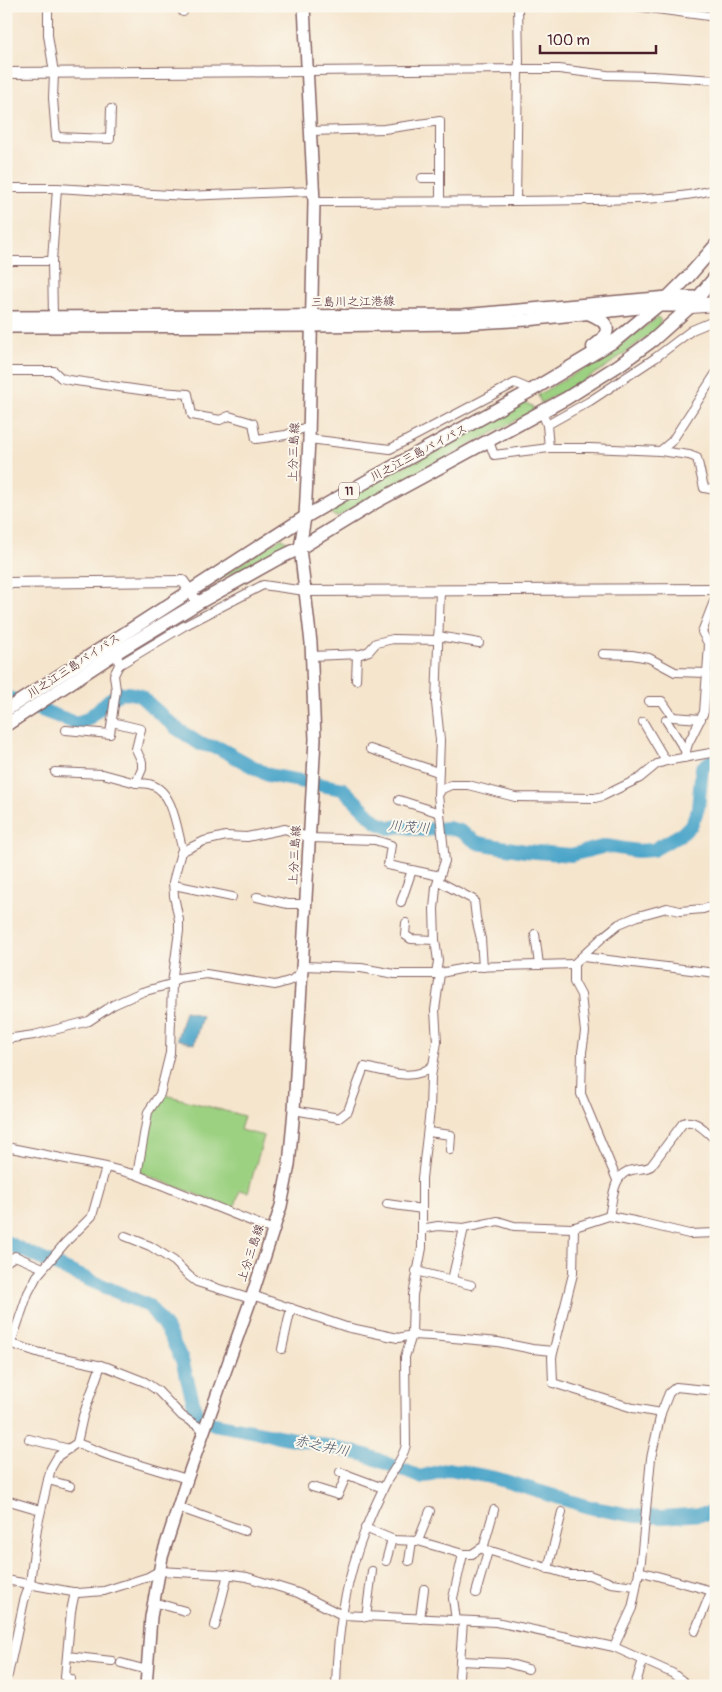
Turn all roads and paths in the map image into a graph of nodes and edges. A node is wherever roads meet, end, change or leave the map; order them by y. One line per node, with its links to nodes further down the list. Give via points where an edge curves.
1 (48, 6): 9 (street, via 48,35)
2 (304, 6): 7 (main road, 上分三島線)
3 (518, 6): 6 (street)
4 (634, 6): 5 (street)
5 (716, 17)
6 (518, 69): 7 (street); 10 (street); 20 (street)
7 (307, 71): 9 (street); 12 (main road, 上分三島線)
8 (6, 73): 9 (street)
9 (54, 73): 11 (street, via 56,137 110,139)
10 (716, 80)
11 (111, 109)
12 (310, 131): 14 (street, via 384,129 440,121); 18 (main road, 上分三島線)
13 (422, 178): 14 (street)
14 (440, 178): 19 (street)
15 (6, 188): 16 (street)
16 (57, 188): 18 (street, via 185,196); 23 (street)
17 (716, 189): 20 (street, via 666,198)
18 (314, 196): 19 (street); 33 (main road, 上分三島線)
19 (440, 201): 20 (street)
20 (516, 201)
21 (716, 245): 27 (highway, 川之江三島バイパス / 11)
22 (6, 261): 23 (street)
23 (52, 261): 31 (street)
24 (716, 276): 26 (highway, 川之江三島バイパス / 11)
25 (716, 296): 26 (highway)
26 (695, 301): 27 (main road, 三島川之江港線); 28 (highway); 38 (highway, 川之江三島バイパス / 11, via 653,340 619,365)
27 (663, 302): 29 (main road, 三島川之江港線); 33 (main road, 三島川之江港線); 37 (highway, 川之江三島バイパス / 11, via 616,340)
28 (716, 304)
29 (588, 313): 33 (main road, 三島川之江港線, via 468,323); 37 (highway, via 604,323 605,337)
30 (6, 317): 31 (main road, 三島川之江港線)
31 (53, 317): 33 (main road, 三島川之江港線)
32 (716, 320): 39 (street, via 692,330 590,401)
33 (312, 321): 34 (main road, 三島川之江港線); 40 (main road, 上分三島線)
34 (6, 327)
35 (6, 371): 40 (street, via 54,371 69,380 188,394 192,415 220,420 229,416 253,423 256,439 286,435)
36 (716, 373): 44 (street, via 672,442)
37 (532, 390): 41 (street, via 515,383 390,449); 46 (highway, 川之江三島バイパス / 11)
38 (542, 412): 39 (street); 42 (highway, 川之江三島バイパス / 11)
39 (547, 425): 43 (street)
40 (309, 426): 41 (main road, 上分三島線)
41 (309, 439): 46 (main road, 上分三島線)
42 (489, 442): 43 (street, via 494,454); 47 (highway, 川之江三島バイパス / 11, via 374,503)
43 (549, 448): 44 (street)
44 (660, 451): 45 (street, via 697,458 704,488)
45 (716, 490)
46 (305, 517): 47 (main road, 上分三島線); 50 (highway, 川之江三島バイパス / 11)
47 (300, 548): 51 (main road, 上分三島線); 54 (highway, 川之江三島バイパス / 11)
48 (6, 583): 50 (street, via 183,581)
49 (716, 589): 52 (street)
50 (190, 590): 54 (street); 65 (highway, 川之江三島バイパス / 11, via 33,692)
51 (305, 590): 52 (street); 60 (main road, 上分三島線); 61 (street, via 263,584)
52 (440, 590): 55 (street)
53 (716, 596): 62 (street, via 702,632 709,644)
54 (198, 603): 57 (highway, 川之江三島バイパス / 11)
55 (438, 638): 56 (street); 59 (street, via 393,639 376,643 369,651); 77 (street)
56 (479, 642)
57 (117, 652): 61 (street); 65 (highway, 川之江三島バイパス / 11, via 44,700)
58 (603, 654): 62 (street, via 649,658 676,672)
59 (356, 655): 60 (street); 63 (street)
60 (311, 656): 82 (main road, 上分三島線, via 315,739)
61 (119, 665): 68 (street, via 114,675 116,690)
62 (707, 673): 66 (street)
63 (356, 680)
64 (649, 701): 66 (street, via 662,701 673,717)
65 (11, 712): 70 (highway, 川之江三島バイパス / 11)
66 (701, 719): 74 (street)
67 (666, 720): 74 (street)
68 (112, 722): 71 (street, via 110,734); 78 (street, via 140,729 136,749 142,769)
69 (643, 722): 75 (street)
70 (6, 724)
71 (66, 730)
72 (370, 749): 77 (street)
73 (716, 752): 74 (street)
74 (685, 755): 75 (street)
75 (666, 761): 79 (street, via 640,778 595,798 516,797 451,784)
76 (55, 772): 78 (street, via 103,774)
77 (438, 772): 79 (street)
78 (136, 783): 83 (street, via 154,785 170,804)
79 (438, 795): 81 (street)
80 (399, 800): 81 (street)
81 (440, 813): 85 (street, via 446,861)
82 (310, 838): 83 (street, via 285,829 247,837 226,836 204,841); 84 (street, via 386,842 391,845 388,865); 90 (main road, 上分三島線)
83 (183, 851): 86 (street)
84 (412, 870): 85 (street); 89 (street)
85 (439, 878): 94 (street, via 434,909); 98 (street, via 474,900)
86 (174, 885): 87 (street); 102 (street, via 179,931)
87 (232, 897)
88 (257, 897): 90 (street, via 288,904)
89 (402, 902)
90 (306, 904): 99 (main road, 上分三島線)
91 (716, 905): 95 (street, via 680,911 667,908 638,916 619,924)
92 (406, 924): 94 (street, via 405,935 411,939)
93 (535, 934): 97 (street)
94 (435, 940): 101 (street)
95 (583, 958): 96 (street); 100 (street)
96 (574, 964): 97 (street); 112 (street, via 574,982 581,995 585,1032 582,1096)
97 (539, 965): 98 (street)
98 (483, 967): 101 (street)
99 (302, 968): 101 (street, via 361,968 395,974); 102 (street, via 292,980 275,985 206,974 178,978); 105 (main road, 上分三島線)
100 (712, 972)
101 (438, 974): 104 (street, via 437,1042)
102 (172, 983): 103 (street, via 113,1005 89,1021); 111 (street, via 168,1066 160,1094 148,1112)
103 (6, 1039)
104 (433, 1065): 105 (street, via 427,1071 412,1075 364,1067 348,1111 339,1118); 106 (street)
105 (294, 1110): 118 (main road, 上分三島線, via 285,1186)
106 (428, 1132): 109 (street, via 451,1135); 114 (street)
107 (716, 1140): 112 (street, via 693,1121 683,1123 651,1166 628,1171)
108 (7, 1149): 110 (street)
109 (450, 1150)
110 (106, 1167): 111 (street); 123 (street, via 92,1216)
111 (137, 1175): 118 (street)
112 (617, 1180): 115 (street)
113 (387, 1204): 114 (street)
114 (422, 1209): 119 (street)
115 (610, 1216): 116 (street); 120 (street, via 689,1234)
116 (574, 1227): 117 (street, via 514,1226 498,1221); 132 (street, via 573,1274)
117 (464, 1228): 119 (street, via 438,1226); 125 (street)
118 (273, 1230): 127 (main road, 上分三島線)
119 (422, 1231): 124 (street, via 422,1248)
120 (716, 1233)
121 (124, 1236): 127 (street, via 150,1246 174,1261 197,1282)
122 (6, 1262): 123 (street, via 15,1256)
123 (43, 1268): 130 (street, via 28,1293)
124 (416, 1271): 125 (street); 129 (street)
125 (452, 1280): 126 (street)
126 (471, 1285)
127 (251, 1297): 128 (street); 136 (main road, 上分三島線)
128 (291, 1308): 129 (street, via 346,1327 398,1338); 131 (street, via 281,1337)
129 (412, 1335): 132 (street, via 498,1342); 144 (street, via 405,1357 406,1445)
130 (9, 1342): 133 (street, via 40,1353)
131 (282, 1349)
132 (553, 1351): 135 (street, via 553,1382 632,1408)
133 (101, 1365): 136 (street, via 158,1390 182,1416); 138 (street)
134 (716, 1391): 135 (street, via 676,1387 669,1393)
135 (661, 1413): 162 (street, via 651,1458)
136 (204, 1430): 140 (main road, 上分三島線)
137 (29, 1439): 139 (street)
138 (77, 1444): 139 (street); 140 (street)
139 (69, 1449): 141 (street, via 55,1460)
140 (187, 1479): 146 (main road, 上分三島線)
141 (48, 1480): 142 (street); 147 (street)
142 (70, 1486)
143 (312, 1487): 144 (street, via 338,1495 343,1473)
144 (383, 1488): 151 (street)
145 (6, 1500): 147 (street)
146 (177, 1507): 152 (street); 160 (main road, 上分三島線)
147 (40, 1510): 166 (street)
148 (494, 1510): 155 (street)
149 (430, 1511): 154 (street)
150 (562, 1512): 159 (street)
151 (366, 1528): 153 (street); 174 (street, via 352,1568)
152 (244, 1531)
153 (392, 1539): 154 (street); 157 (street)
154 (415, 1541): 156 (street); 158 (street)
155 (486, 1550): 156 (street, via 481,1548 472,1554); 159 (street); 171 (street)
156 (463, 1554): 177 (street, via 453,1598)
157 (386, 1561)
158 (409, 1561)
159 (548, 1568): 167 (street)
160 (159, 1571): 163 (street); 169 (street, via 104,1591); 172 (main road, 上分三島線)
161 (372, 1571): 175 (street)
162 (639, 1571): 167 (street); 170 (street)
163 (228, 1574): 174 (street, via 298,1593); 178 (street)
164 (6, 1580): 166 (street)
165 (716, 1580): 170 (street)
166 (30, 1584): 169 (street); 189 (street)
167 (636, 1586): 180 (street, via 632,1608)
168 (424, 1589): 176 (street)
169 (75, 1592): 181 (street)
170 (714, 1592): 179 (street)
171 (476, 1593)
172 (153, 1602): 173 (street); 187 (main road, 上分三島線)
173 (185, 1611)
174 (342, 1615): 175 (street); 192 (street)
175 (366, 1616): 176 (street)
176 (420, 1619): 177 (street)
177 (460, 1621): 180 (street, via 496,1622); 184 (street)
178 (214, 1626)
179 (695, 1631)
180 (614, 1647): 182 (street)
181 (67, 1656): 183 (street); 190 (street, via 65,1677)
182 (643, 1660): 193 (street); 194 (street, via 672,1673)
183 (112, 1661)
184 (460, 1661): 186 (street, via 507,1663); 188 (street)
185 (122, 1663): 187 (street)
186 (528, 1669)
187 (147, 1670): 191 (main road, 上分三島線)
188 (460, 1676)
189 (6, 1677)
190 (72, 1679)
191 (146, 1686)
192 (336, 1686)
193 (635, 1686)
194 (689, 1686)

